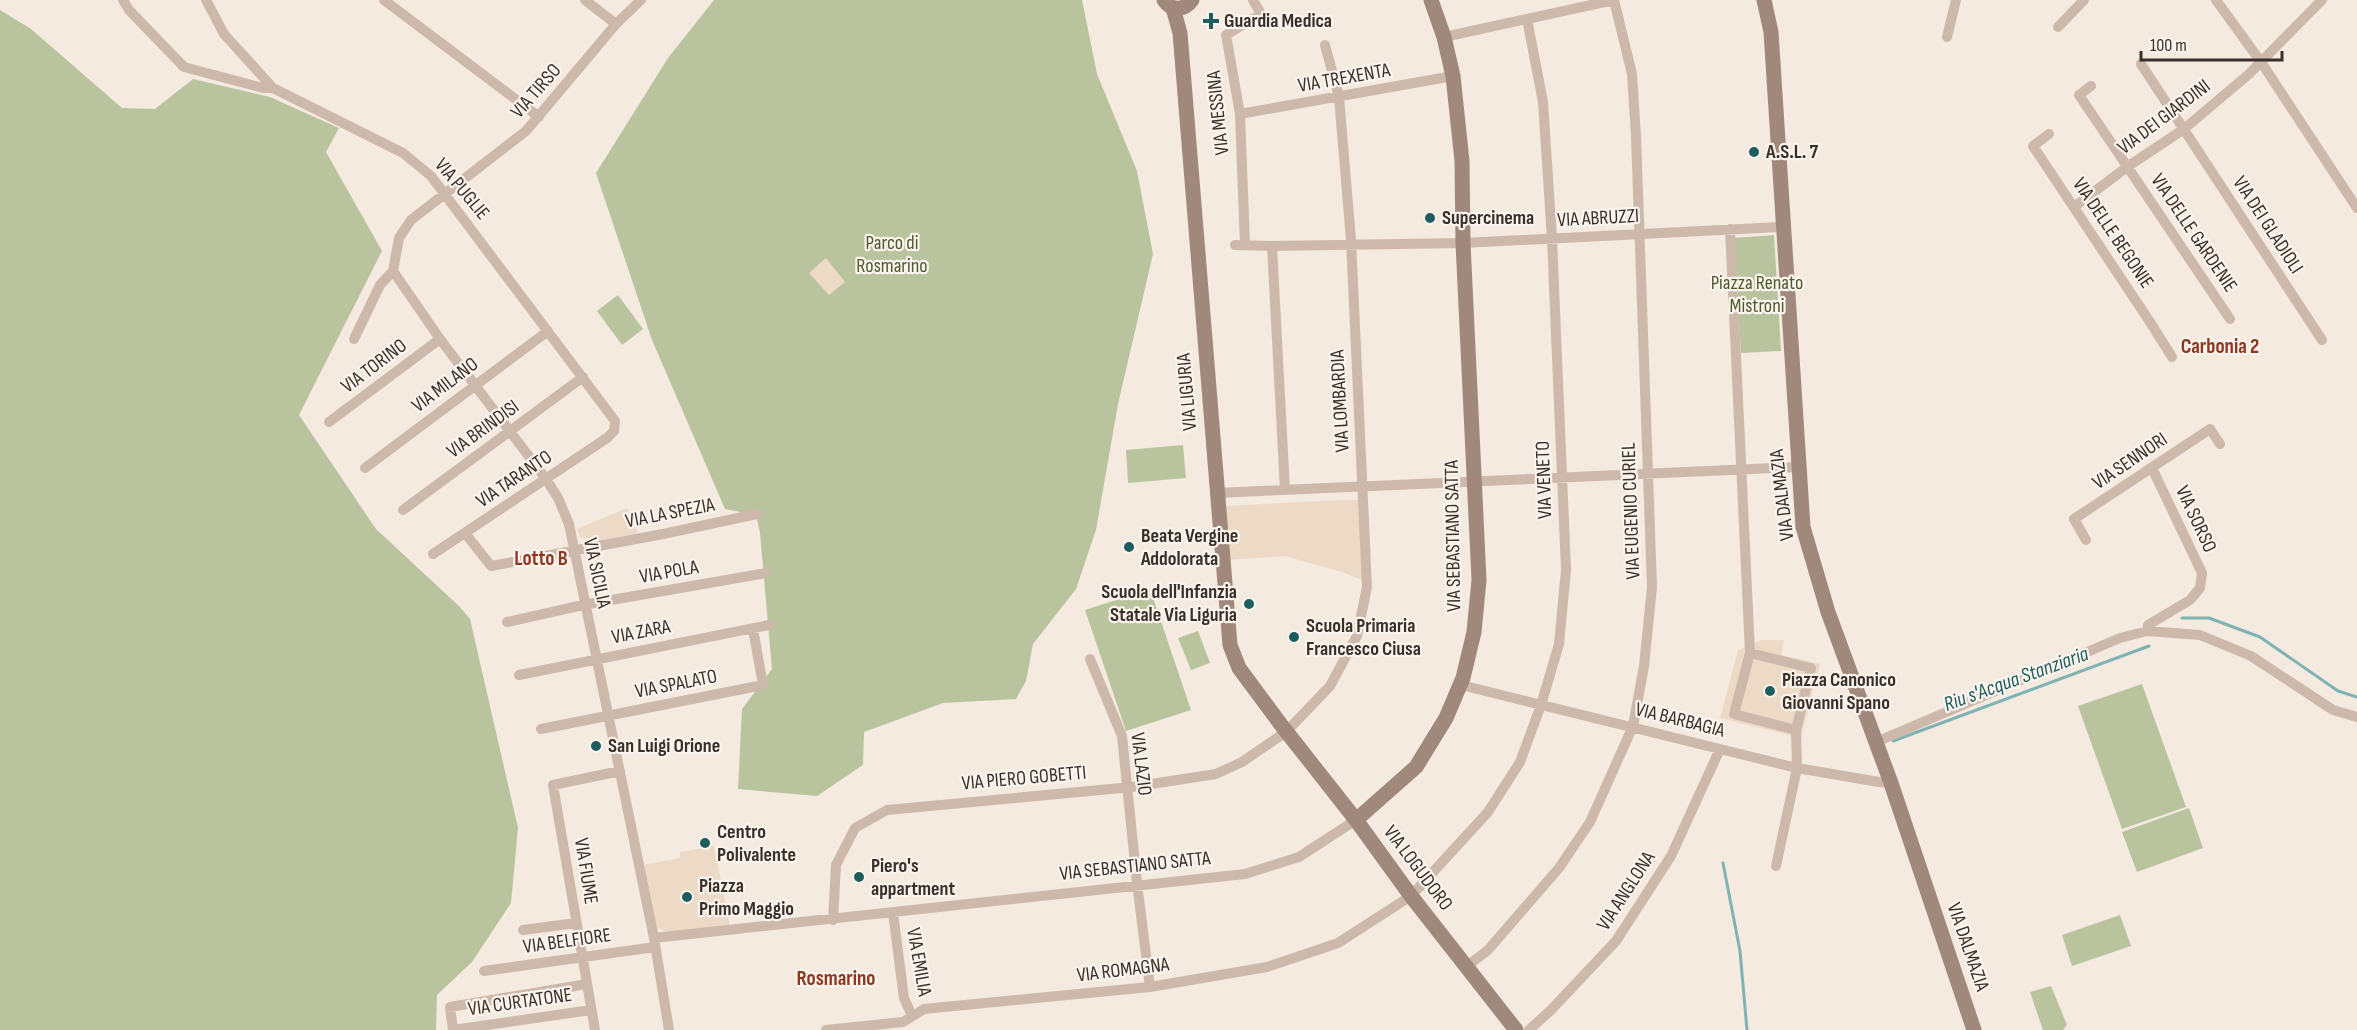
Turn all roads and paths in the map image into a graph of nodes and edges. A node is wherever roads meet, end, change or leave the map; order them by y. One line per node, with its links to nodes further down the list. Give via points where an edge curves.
1 (123, 0): 25 (street, via 184,67)
2 (206, 0): 25 (street, VIA PUGLIE, via 224,34)
3 (384, 0): 28 (street)
4 (585, 0): 16 (street)
5 (641, 0): 16 (street, VIA TIRSO)
6 (1253, 0): 27 (street, VIA MESSINA, via 1261,14 1226,35)
7 (1431, 0): 18 (street, VIA SEBASTIANO SATTA)
8 (1614, 0): 15 (street); 37 (street, VIA EUGENIO CURIEL, via 1632,74)
9 (1764, 0): 35 (street, VIA DALMAZIA, via 1771,32)
10 (1956, 0): 19 (street)
11 (2084, 0): 17 (street)
12 (2216, 0): 21 (street)
13 (2322, 0): 21 (street, VIA DEI GIARDINI)
14 (1178, 4): 66 (street, VIA LIGURIA)
15 (1527, 19): 18 (street); 38 (street, VIA VENETO, via 1543,102)
16 (616, 24): 28 (street, VIA TIRSO)
17 (2058, 27)
18 (1444, 37): 23 (street, VIA SEBASTIANO SATTA)
19 (1947, 38)
20 (1325, 45): 26 (street, VIA LOMBARDIA)
21 (2261, 62): 29 (street, VIA DEI GIARDINI); 34 (street)
22 (2141, 63): 29 (street, VIA DEI GLADIOLI)
23 (1453, 76): 26 (street, VIA TREXENTA); 39 (street, VIA SEBASTIANO SATTA, via 1462,161)
24 (2091, 86): 31 (street, VIA DELLE GARDENIE, via 2079,95)
25 (273, 88): 32 (street, VIA PUGLIE, via 403,153)
26 (1340, 97): 27 (street, VIA TREXENTA); 41 (street, VIA LOMBARDIA)
27 (1240, 114): 40 (street, VIA MESSINA)
28 (539, 117): 32 (street, VIA TIRSO)
29 (2184, 129): 31 (street, VIA DEI GIARDINI); 48 (street, VIA DEI GLADIOLI)
30 (2049, 134): 33 (street, VIA DELLE BEGONIE, via 2033,146)
31 (2127, 167): 33 (street, VIA DEI GIARDINI); 44 (street, VIA DELLE GARDENIE)
32 (446, 194): 43 (street, via 411,220 399,238); 45 (street, VIA PUGLIE)
33 (2074, 207): 49 (street, VIA DELLE BEGONIE)
34 (2357, 208)
35 (1782, 227): 36 (street, VIA ABRUZZI); 56 (street, VIA DALMAZIA)
36 (1730, 229): 37 (street, VIA ABRUZZI); 59 (street)
37 (1640, 234): 38 (street, VIA ABRUZZI); 60 (street, VIA EUGENIO CURIEL)
38 (1552, 239): 39 (street, VIA ABRUZZI); 61 (street, VIA VENETO)
39 (1463, 243): 41 (street, VIA ABRUZZI); 63 (street, VIA SEBASTIANO SATTA)
40 (1240, 245): 42 (street, VIA ABRUZZI)
41 (1351, 245): 42 (street, VIA ABRUZZI); 64 (street, VIA LOMBARDIA)
42 (1272, 246): 65 (street)
43 (393, 271): 46 (street, via 380,285); 47 (street, VIA SICILIA)
44 (2230, 319)
45 (548, 331): 50 (street, VIA PUGLIE); 51 (street, VIA MILANO)
46 (354, 339)
47 (440, 339): 51 (street, VIA SICILIA); 52 (street, VIA TORINO)
48 (2322, 340)
49 (2172, 357)
50 (583, 377): 53 (street, VIA PUGLIE, via 615,421); 54 (street, VIA BRINDISI)
51 (475, 385): 54 (street, VIA SICILIA); 57 (street, VIA MILANO)
52 (329, 422)
53 (614, 431): 62 (street, VIA TARANTO)
54 (510, 432): 62 (street, VIA SICILIA); 67 (street, VIA BRINDISI)
55 (2220, 444): 58 (street, VIA SENNORI, via 2210,429)
56 (1798, 467): 59 (street); 91 (street, VIA DALMAZIA, via 1806,538 1827,612)
57 (364, 468)
58 (2152, 468): 70 (street, VIA SENNORI, via 2074,519); 78 (street, VIA SORSO, via 2202,573 2200,588 2190,600 2148,625)
59 (1742, 470): 60 (street); 79 (street)
60 (1648, 474): 61 (street); 87 (street, VIA EUGENIO CURIEL, via 1652,587)
61 (1562, 478): 63 (street); 84 (street, VIA VENETO, via 1566,570 1559,644)
62 (546, 479): 69 (street, VIA TARANTO); 71 (street, VIA SICILIA, via 569,524)
63 (1474, 482): 64 (street); 83 (street, VIA SEBASTIANO SATTA, via 1479,580 1474,632)
64 (1362, 487): 65 (street); 90 (street, VIA LOMBARDIA, via 1367,587 1357,636 1330,686)
65 (1285, 490): 66 (street)
66 (1216, 493): 90 (street, VIA LIGURIA, via 1230,645 1239,668)
67 (403, 510)
68 (757, 514): 71 (street, VIA LA SPEZIA)
69 (465, 533): 71 (street, VIA LA SPEZIA, via 491,566); 72 (street, VIA TARANTO)
70 (2086, 540)
71 (575, 550): 74 (street, VIA SICILIA)
72 (433, 554)
73 (766, 573): 74 (street, VIA POLA)
74 (586, 605): 75 (street, VIA POLA); 80 (street, VIA SICILIA)
75 (507, 622)
76 (769, 625): 77 (street, VIA ZARA)
77 (753, 629): 80 (street, VIA ZARA); 85 (street, VIA SPALATO, via 763,685)
78 (2147, 631): 86 (street, via 2200,635 2251,656 2333,710); 91 (street, via 2120,638)
79 (1750, 653): 89 (street, via 1811,668); 89 (street, via 1734,714)
80 (596, 658): 82 (street, VIA ZARA); 85 (street, VIA SICILIA)
81 (1090, 659): 96 (street, VIA LAZIO, via 1122,736)
82 (519, 675)
83 (1461, 685): 84 (street, VIA BARBAGIA); 97 (street, VIA SEBASTIANO SATTA, via 1416,767)
84 (1541, 705): 87 (street, VIA BARBAGIA); 100 (street, VIA VENETO, via 1520,762 1488,812)
85 (608, 715): 88 (street, VIA SPALATO); 94 (street, VIA SICILIA)
86 (2357, 717)
87 (1633, 726): 92 (street, VIA BARBAGIA); 107 (street, VIA EUGENIO CURIEL, via 1590,822 1560,868 1488,950)
88 (541, 729)
89 (1796, 730): 93 (street)
90 (1286, 732): 96 (street, VIA PIERO GOBETTI, via 1242,762 1216,774); 97 (street, VIA LOGUDORO)
91 (1876, 742): 95 (street, VIA DALMAZIA)
92 (1720, 749): 93 (street, VIA BARBAGIA); 118 (street, VIA ANGLONA, via 1671,855 1616,941)
93 (1797, 768): 95 (street, VIA BARBAGIA); 98 (street)
94 (620, 771): 103 (street, VIA FIUME, via 554,785); 105 (street, VIA SICILIA)
95 (1891, 783): 119 (street, VIA DALMAZIA)
96 (1126, 788): 99 (street, VIA LAZIO); 102 (street, VIA PIERO GOBETTI, via 887,810 855,828 836,865)
97 (1356, 820): 99 (street, VIA SEBASTIANO SATTA, via 1299,857 1245,874); 100 (street, VIA LOGUDORO)
98 (1776, 866)
99 (1137, 887): 101 (street, VIA SEBASTIANO SATTA); 110 (street, VIA LAZIO)
100 (1411, 896): 107 (street, VIA LOGUDORO); 110 (street, VIA ROMAGNA, via 1338,943 1278,964)
101 (892, 913): 102 (street, VIA SEBASTIANO SATTA); 112 (street, VIA EMILIA, via 904,998)
102 (833, 920): 105 (street, VIA SEBASTIANO SATTA)
103 (576, 923): 104 (street); 106 (street, VIA FIUME)
104 (523, 930)
105 (655, 942): 106 (street, VIA BELFIORE); 115 (street, VIA SICILIA)
106 (582, 957): 108 (street, VIA BELFIORE); 109 (street, VIA FIUME)
107 (1466, 967): 117 (street, VIA LOGUDORO)
108 (484, 971)
109 (587, 984): 111 (street, VIA FIUME); 113 (street, via 450,1007)
110 (1150, 987): 112 (street, VIA ROMAGNA, via 924,1009)
111 (591, 1010): 113 (street, VIA CURTATONE); 114 (street, VIA FIUME)
112 (912, 1016): 116 (street, VIA ROMAGNA, via 903,1022)
113 (453, 1029)
114 (595, 1030)
115 (669, 1030)
116 (826, 1030)
117 (1516, 1030)
118 (1529, 1030)
119 (1974, 1030)

